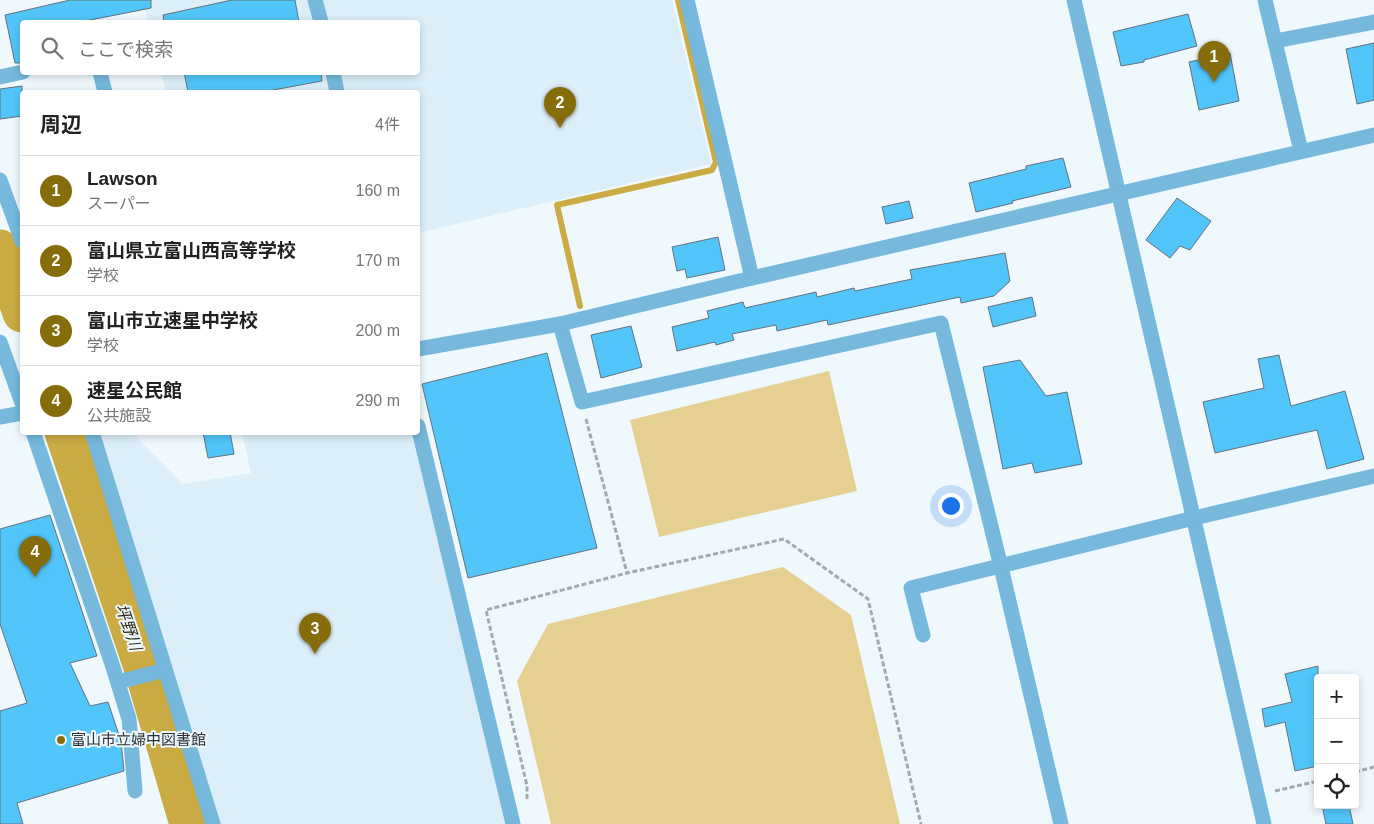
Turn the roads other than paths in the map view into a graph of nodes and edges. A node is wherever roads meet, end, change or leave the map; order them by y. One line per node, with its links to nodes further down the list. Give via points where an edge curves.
1 (315, 0): 5 (street)
2 (687, 0): 19 (street)
3 (1074, 0): 17 (street)
4 (1265, 0): 7 (street)
5 (320, 20)
6 (1374, 22): 7 (street)
7 (1275, 41): 15 (street)
8 (20, 73): 11 (street)
9 (101, 75): 12 (street)
10 (334, 75): 13 (street)
11 (0, 77)
12 (104, 90)
13 (337, 90)
14 (1374, 136): 15 (street)
15 (1301, 151): 17 (street)
16 (0, 180): 18 (street)
17 (1118, 194): 19 (street); 30 (street)
18 (20, 235)
19 (752, 278): 20 (street)
20 (560, 324): 22 (street); 31 (street, via 582,402 941,323)
21 (0, 342): 23 (street)
22 (420, 350)
23 (20, 397)
24 (20, 413): 25 (street)
25 (0, 417)
26 (420, 434): 37 (street)
27 (34, 435): 34 (street)
28 (93, 435): 33 (street)
29 (1374, 476): 30 (street)
30 (1194, 518): 31 (street); 39 (street)
31 (1001, 567): 32 (street, via 911,588); 38 (street)
32 (923, 635)
33 (165, 670): 34 (street); 36 (street)
34 (118, 682): 35 (street, via 129,719)
35 (135, 791)
36 (213, 824)
37 (513, 824)
38 (1061, 824)
39 (1264, 824)

